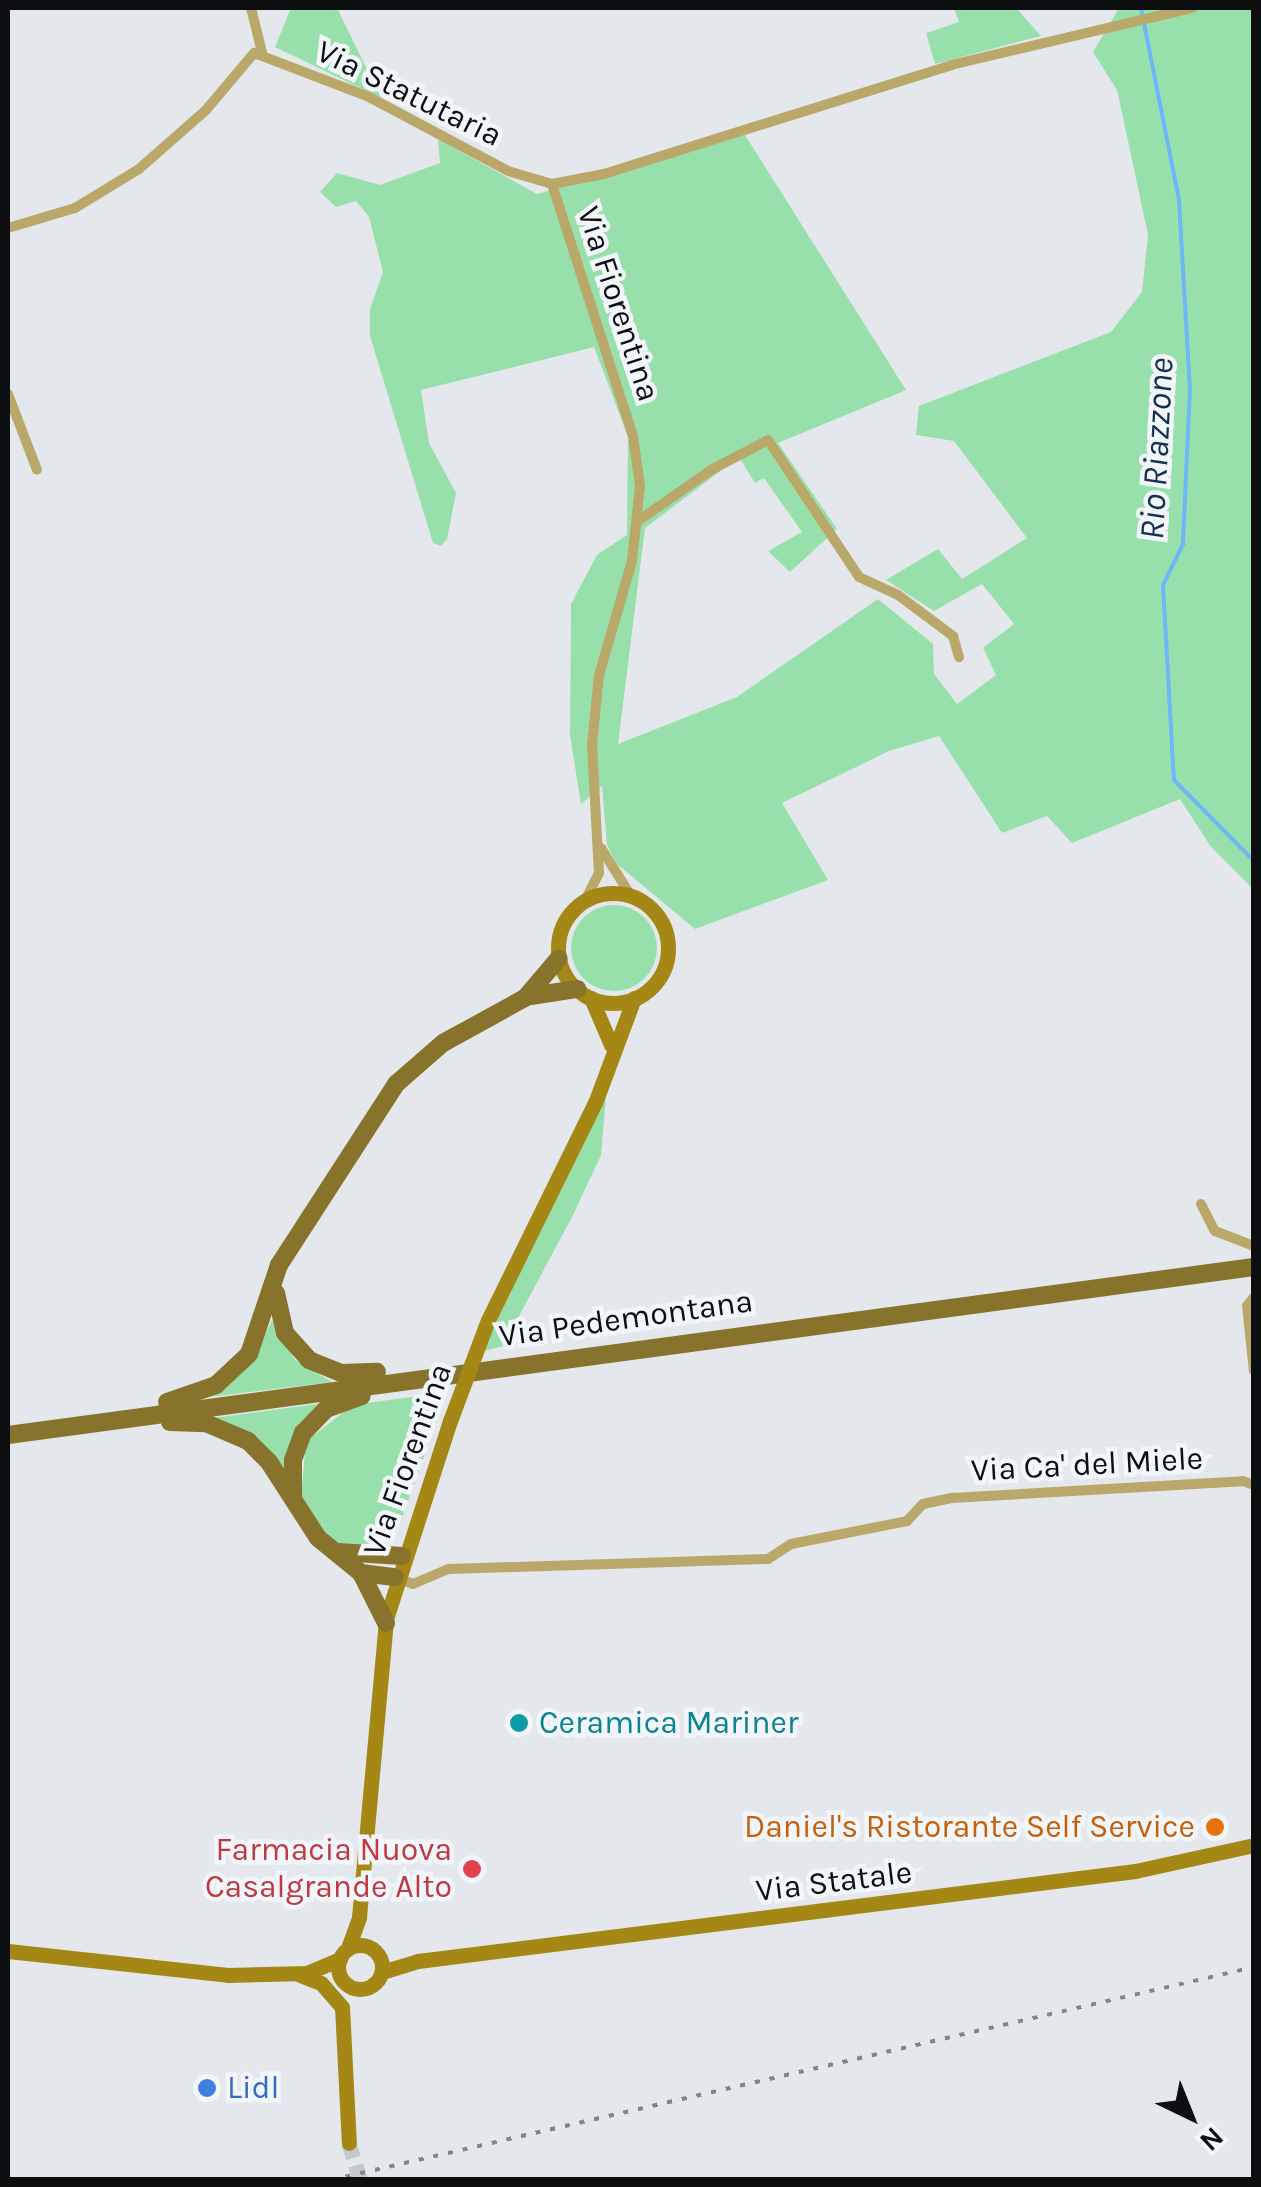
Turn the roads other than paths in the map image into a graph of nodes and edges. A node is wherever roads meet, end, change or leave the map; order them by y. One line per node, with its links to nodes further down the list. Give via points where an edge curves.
1 (251, 8): 3 (street)
2 (1192, 8): 4 (street, Via Fiorentina, via 951,65 620,169)
3 (262, 52): 4 (street, Via Statutaria, via 399,110 508,171); 5 (street, via 246,58 206,110 128,177 75,208)
4 (552, 184): 8 (street, Via Fiorentina, via 632,436)
5 (8, 228)
6 (8, 394): 7 (street)
7 (37, 470)
8 (638, 521): 9 (street, via 768,440 859,578 898,595 953,636); 10 (street, Via Fiorentina, via 600,675 592,764)
9 (959, 658)
10 (599, 842): 11 (street, Via Fiorentina); 12 (street, Via Fiorentina, via 598,872)
11 (631, 896): 12 (street, via 608,893); 16 (street, Via Fiorentina, via 660,918 668,945 656,981)
12 (585, 901): 13 (street, Via Fiorentina, via 564,924)
13 (559, 958): 14 (street); 15 (main road)
14 (584, 994): 15 (main road); 16 (street); 17 (street)
15 (525, 998): 21 (main road, via 443,1043 396,1084)
16 (634, 998): 17 (street, Via Fiorentina)
17 (611, 1049): 29 (street, Via Fiorentina, bridge, via 596,1103 488,1320)
18 (1201, 1204): 19 (street, via 1215,1230)
19 (1254, 1246)
20 (1254, 1267): 23 (main road, Via Pedemontana)
21 (276, 1278): 23 (main road, via 285,1333 303,1356 331,1371); 25 (main road, via 260,1336 216,1384 192,1396)
22 (1254, 1297): 24 (street, via 1247,1306)
23 (529, 1362): 25 (main road, Via Pedemontana); 27 (main road, via 326,1409 294,1451)
24 (1254, 1371)
25 (11, 1434): 27 (main road, via 206,1423 255,1446)
26 (1254, 1486): 31 (street, Via Ca' del Miele, via 1244,1481 923,1504 906,1522 791,1544 768,1559 449,1570 413,1584)
27 (293, 1502): 28 (main road, via 308,1528)
28 (338, 1552): 29 (main road); 30 (main road)
29 (402, 1556): 31 (street, Via Fiorentina)
30 (361, 1573): 31 (main road); 32 (main road)
31 (395, 1577): 32 (street, Via Fiorentina)
32 (386, 1623): 34 (street, Via Fiorentina)
33 (1254, 1845): 38 (street, Via Statale, via 1086,1878)
34 (359, 1917): 36 (street, Via Fiorentina); 37 (street, Via Fiorentina)
35 (8, 1951): 40 (street, Via Statale, via 204,1974)
36 (375, 1952): 37 (street, Via Statale); 38 (street, Via Statale); 39 (street)
37 (344, 1954): 40 (street, Via Statale); 41 (street)
38 (418, 1961): 39 (street, Via Statale)
39 (382, 1972): 42 (street, Via Statale)
40 (301, 1974): 41 (street, Via Statale); 43 (street)
41 (343, 1982): 42 (street, Via Statale); 43 (street)
42 (364, 1989): 44 (street)
43 (342, 2007): 44 (street)
44 (345, 2032): 45 (street)
45 (350, 2143)

